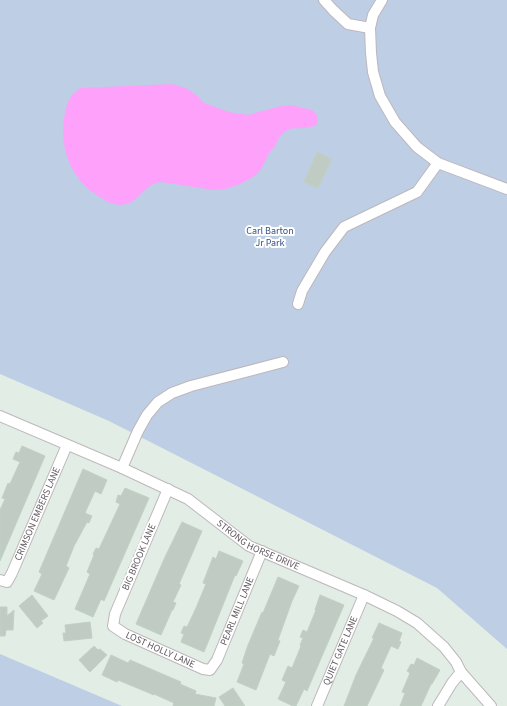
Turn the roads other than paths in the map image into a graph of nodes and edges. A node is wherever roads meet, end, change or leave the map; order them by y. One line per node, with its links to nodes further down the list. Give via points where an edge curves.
1 (324, 0): 3 (street, via 348,24)
2 (382, 0): 3 (street, via 373,15)
3 (370, 28): 4 (street, via 370,53 380,96 395,122 417,147)
4 (438, 164): 5 (street); 6 (street, via 417,192 344,227 325,252 302,291)
5 (507, 189)
6 (298, 304)
7 (283, 362): 10 (street, via 191,386 158,402 138,431)
8 (0, 416): 9 (street, STRONG HORSE DRIVE)
9 (67, 445): 10 (street, STRONG HORSE DRIVE); 13 (street, CRIMSON EMBERS LANE)
10 (122, 468): 11 (street, STRONG HORSE DRIVE)
11 (168, 489): 12 (street, STRONG HORSE DRIVE, via 197,504 249,546); 15 (street, BIG BROOK LANE, via 115,614)
12 (262, 551): 14 (street, STRONG HORSE DRIVE); 16 (street, PEARL MILL LANE, via 217,660)
13 (4, 581)
14 (364, 595): 17 (street, STRONG HORSE DRIVE, via 417,623 444,647); 18 (street, QUIET GATE LANE)
15 (113, 626): 16 (street, LOST HOLLY LANE, via 202,669)
16 (210, 670)
17 (461, 672): 19 (street); 20 (street, STRONG HORSE DRIVE)
18 (317, 706)
19 (438, 706)
20 (491, 706)

